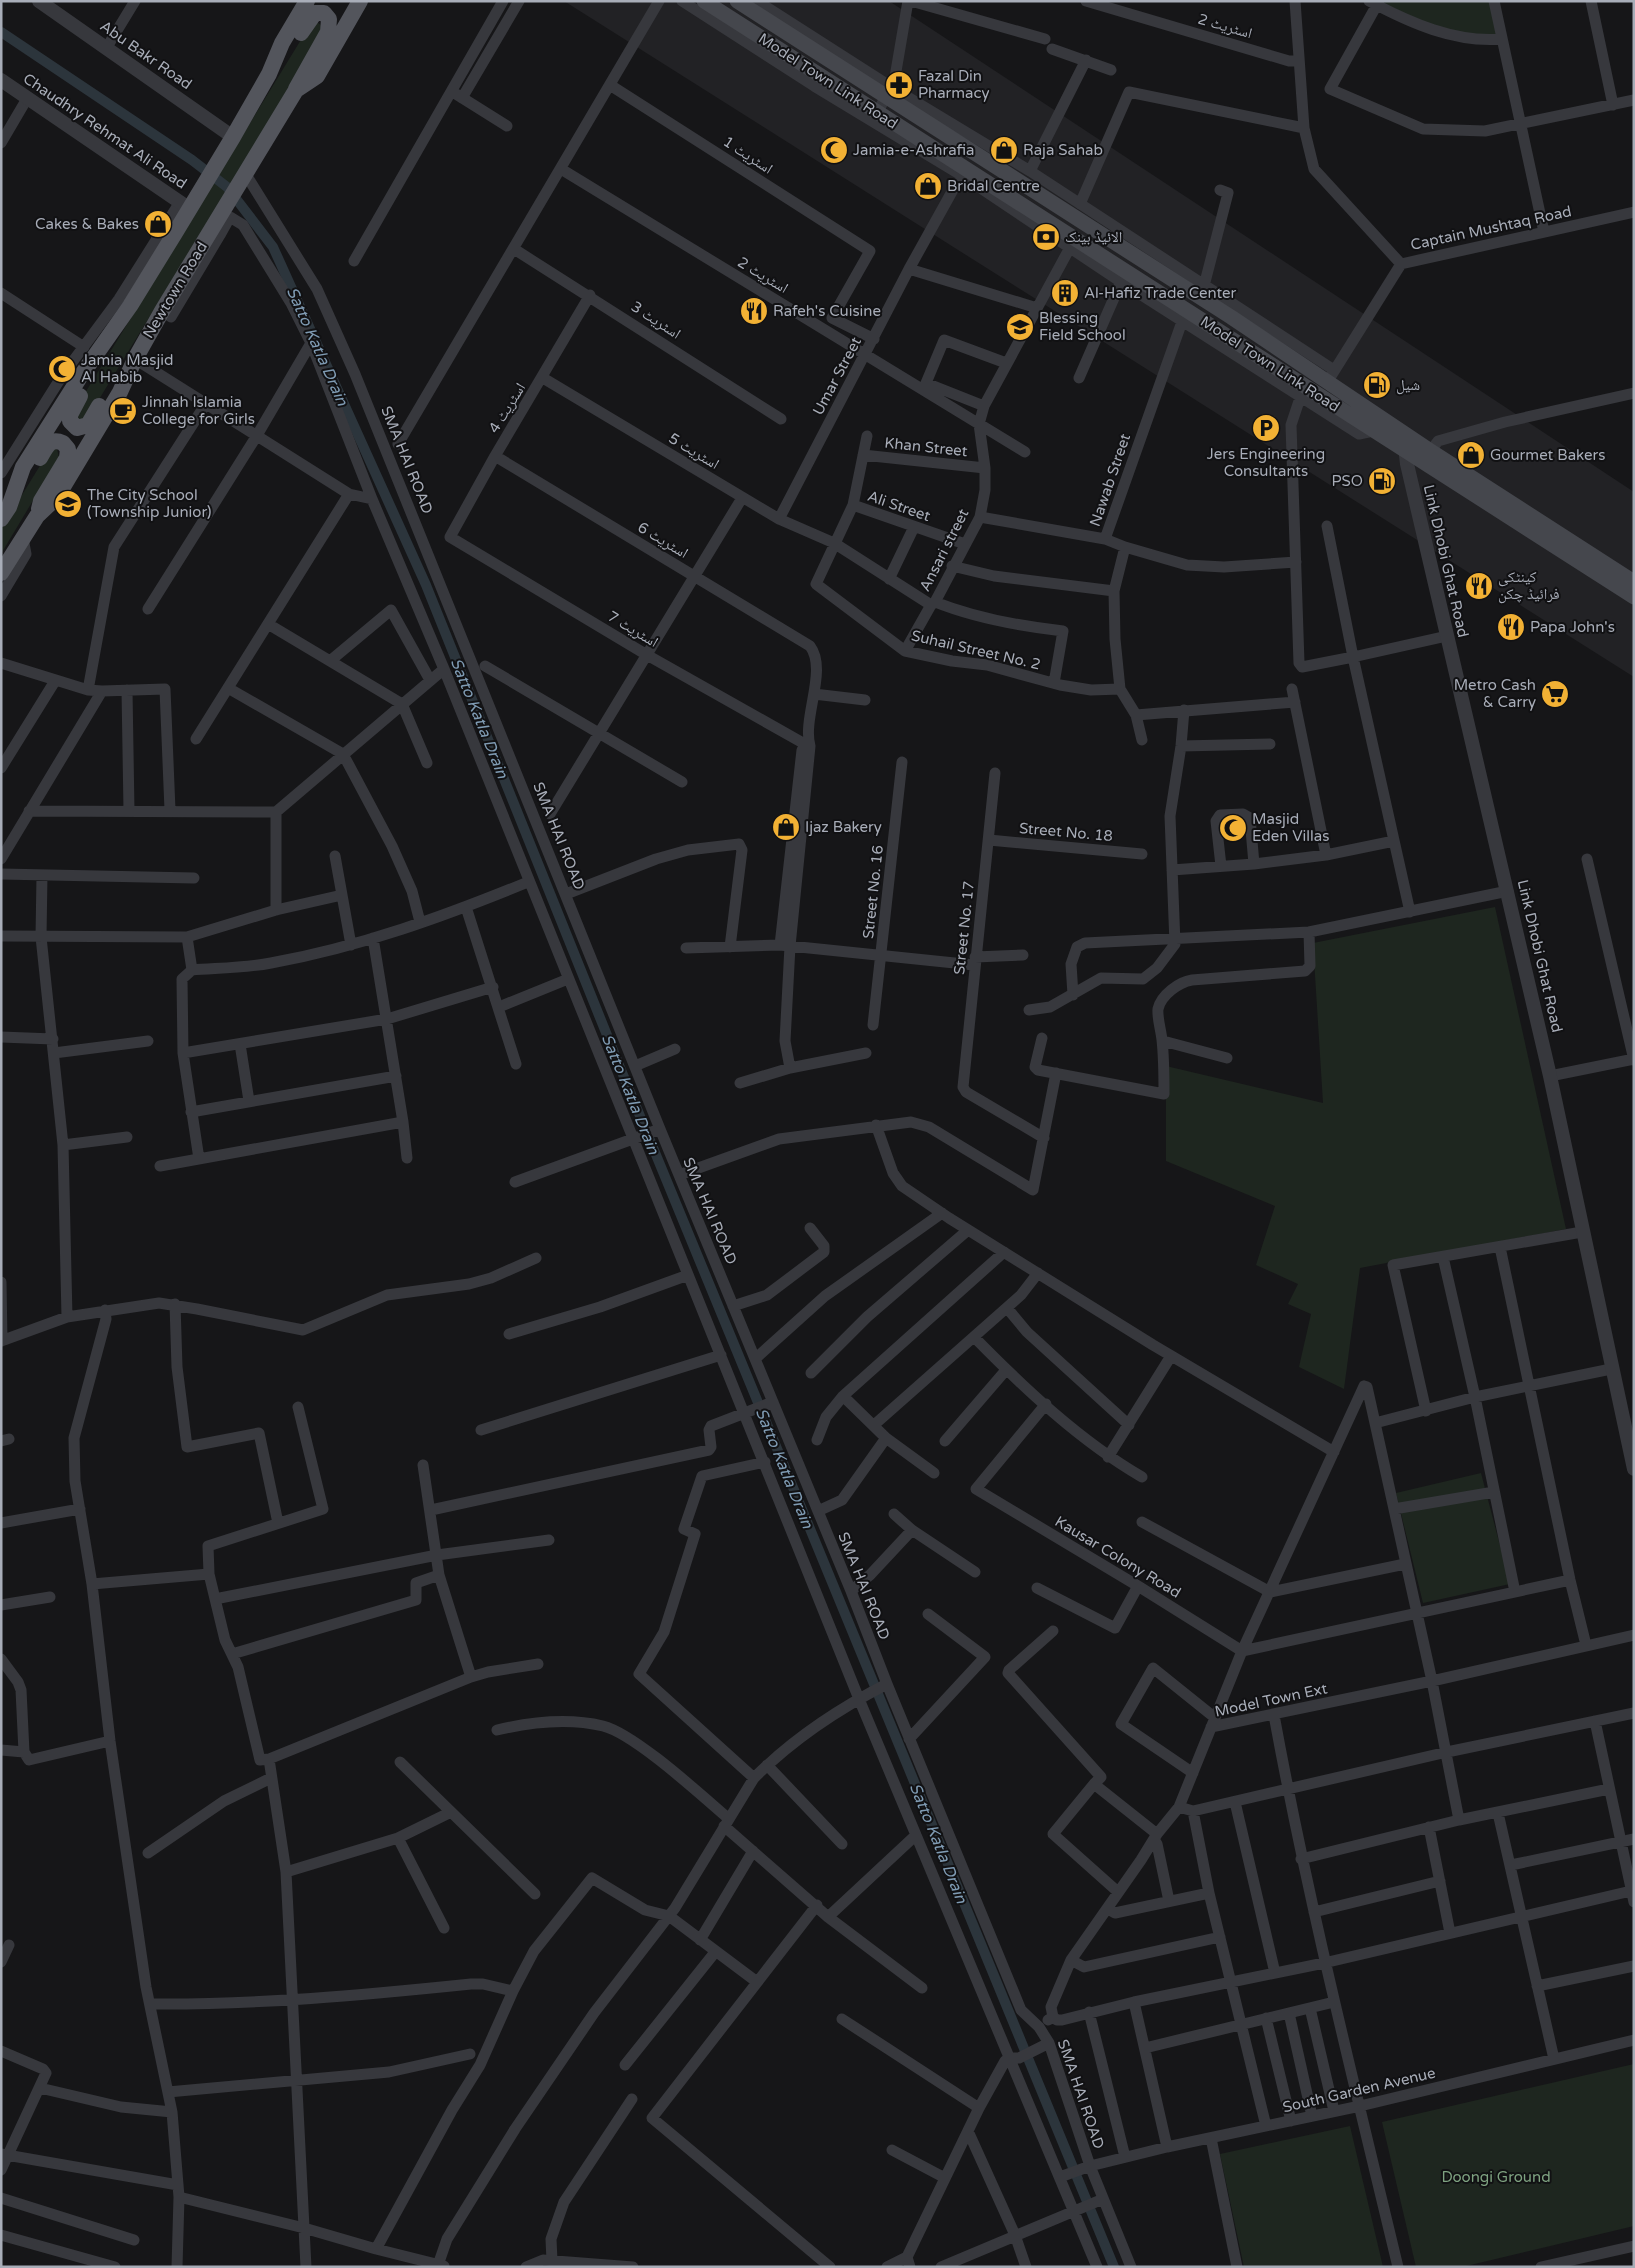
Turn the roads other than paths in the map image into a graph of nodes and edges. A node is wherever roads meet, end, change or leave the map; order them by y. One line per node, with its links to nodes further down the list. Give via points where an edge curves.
1 (135, 1): 20 (street)
2 (307, 1): 25 (main road, via 282,43)
3 (360, 1): 28 (main road, via 317,76)
4 (503, 1): 29 (street)
5 (519, 1): 32 (street)
6 (658, 1): 27 (street)
7 (682, 1): 43 (street, via 814,86)
8 (704, 1): 35 (main road, Model Town Link Road)
9 (737, 1): 30 (main road, Model Town Link Road)
10 (757, 1): 30 (street)
11 (909, 1): 18 (street); 30 (street, via 896,78)
12 (1086, 1): 23 (street, اسٹریٹ 2, via 1289,61)
13 (1295, 1): 23 (street)
14 (1494, 1): 19 (street)
15 (1591, 1): 34 (street)
16 (44, 3): 20 (street, Abu Bakr Road)
17 (1375, 3): 19 (street, via 1409,21 1455,37); 36 (street, via 1330,89 1423,129 1485,131)
18 (1045, 39)
19 (1502, 40): 36 (street)
20 (107, 47): 39 (street, Abu Bakr Road)
21 (1052, 48): 22 (street)
22 (1086, 60): 24 (street); 42 (street)
23 (1299, 61): 38 (street)
24 (1111, 70)
25 (269, 74): 28 (main road, Newtown Road, via 289,54 312,15 324,13 330,21 329,29); 39 (main road, Newtown Road)
26 (1, 80): 31 (street, Chaudhry Rehmat Ali Road)
27 (610, 85): 41 (street); 62 (street, اسٹریٹ 1, via 870,251 832,318)
28 (296, 90): 44 (main road, Newtown Road)
29 (450, 91): 32 (street); 53 (street)
30 (889, 92): 35 (street); 42 (street); 68 (main road, Model Town Link Road)
31 (28, 97): 40 (street); 46 (street, Chaudhry Rehmat Ali Road)
32 (462, 98): 37 (street)
33 (1634, 100): 34 (street)
34 (1613, 105): 36 (street)
35 (877, 114): 43 (main road, Model Town Link Road)
36 (1522, 125): 50 (street)
37 (507, 126)
38 (1304, 128): 47 (street, via 1128,92); 54 (street, via 1314,169)
39 (233, 137): 46 (main road, Newtown Road)
40 (1, 144)
41 (561, 169): 52 (street); 65 (street, اسٹریٹ 2)
42 (1030, 171): 47 (street)
43 (963, 172): 51 (main road, Model Town Link Road); 55 (street, Umar Street)
44 (244, 176): 49 (main road, Newtown Road, via 222,210); 171 (street, SMA HAI ROAD, via 317,288 352,366)
45 (1220, 190): 57 (street, via 1228,193)
46 (189, 202): 64 (main road, Newtown Road)
47 (1080, 204): 57 (street)
48 (1634, 212): 50 (street, Captain Mushtaq Road)
49 (216, 232): 63 (street, via 230,217 242,225 291,302); 66 (main road, Newtown Road, via 162,311)
50 (1544, 232): 54 (street, Captain Mushtaq Road)
51 (1073, 244): 56 (street); 60 (street, Ansari street); 61 (main road, Model Town Link Road)
52 (514, 249): 59 (street, اسٹریٹ 3); 80 (street)
53 (354, 261)
54 (1401, 264): 68 (street, Captain Mushtaq Road)
55 (909, 269): 60 (street); 62 (street, Umar Street)
56 (1120, 282): 61 (street); 70 (street)
57 (1204, 286): 68 (street, via 1295,339)
58 (1, 293): 64 (street)
59 (590, 295): 69 (street, اسٹریٹ 4); 76 (street, اسٹریٹ 3)
60 (1037, 308): 67 (street, Ansari street)
61 (1184, 315): 72 (main road, Model Town Link Road); 100 (street, Nawab Street)
62 (874, 339): 65 (street, Umar Street)
63 (311, 343): 79 (street); 90 (street)
64 (90, 352): 66 (main road, via 89,379 70,415 70,421 77,428 88,425 109,388); 71 (main road, Newtown Road)
65 (866, 355): 77 (street, اسٹریٹ 2); 95 (street, Umar Street)
66 (135, 359): 74 (street); 93 (main road, Newtown Road, via 120,392 57,497)
67 (1006, 363): 75 (street, Ansari street); 75 (street, via 944,340 926,383)
68 (1331, 375): 81 (main road, Model Town Link Road)
69 (543, 378): 84 (street, اسٹریٹ 4); 89 (street, اسٹریٹ 5)
70 (1079, 378)
71 (69, 381): 87 (street); 92 (main road, Newtown Road, via 23,467)
72 (1302, 392): 81 (main road, Model Town Link Road, via 1373,431); 104 (street, via 1291,425)
73 (1634, 392): 85 (street, via 1438,441)
74 (205, 405): 79 (street); 130 (street, via 114,547)
75 (984, 406): 77 (street, Ansari street)
76 (781, 419)
77 (979, 424): 82 (street, اسٹریٹ 2); 86 (street, Ansari street)
78 (867, 436): 83 (street)
79 (256, 437): 88 (street); 114 (street)
80 (398, 444)
81 (1411, 446): 85 (main road, Model Town Link Road); 116 (street, Link Dhobi Ghat Road, via 1406,464)
82 (1025, 452)
83 (863, 455): 86 (street, Khan Street); 91 (street)
84 (495, 456): 98 (street, اسٹریٹ 4); 107 (street, اسٹریٹ 6)
85 (1426, 456): 109 (main road, Model Town Link Road); 112 (main road, Model Town Link Road)
86 (985, 468): 94 (street, Ansari street)
87 (1, 473)
88 (349, 494): 90 (street); 115 (street)
89 (742, 498): 95 (street, اسٹریٹ 5); 107 (street)
90 (372, 499): 123 (street)
91 (853, 506): 97 (street, Ali Street); 101 (street)
92 (5, 513): 93 (main road, via 49,443 61,442 66,445 68,455)
93 (37, 516): 99 (main road, Newtown Road)
94 (980, 517): 100 (street, Nawab Street); 102 (street, Ansari street)
95 (779, 519): 101 (street, اسٹریٹ 5)
96 (1327, 526): 119 (street)
97 (914, 527): 102 (street, Ali Street); 108 (street)
98 (450, 537): 118 (street, اسٹریٹ 7)
99 (23, 538): 106 (main road, Newtown Road); 111 (street, via 26,554)
100 (1105, 539): 103 (street)
101 (834, 544): 108 (street, اسٹریٹ 5); 117 (street, Suhail Street No. 2, via 816,584)
102 (965, 544): 105 (street, Ansari street)
103 (1125, 547): 104 (street, via 1187,564 1224,567); 110 (street)
104 (1296, 562): 119 (street, via 1299,664 1302,667)
105 (952, 566): 110 (street, via 994,576); 113 (street, Ansari street)
106 (1, 574)
107 (694, 576): 118 (street); 133 (street, اسٹریٹ 6, via 810,646 816,659)
108 (889, 579): 113 (street, اسٹریٹ 5)
109 (1634, 582)
110 (1114, 591): 128 (street)
111 (1, 596)
112 (1634, 597)
113 (933, 604): 117 (street, Ansari street); 126 (street, اسٹریٹ 5, via 1028,627 1063,630)
114 (148, 609)
115 (268, 624): 120 (street); 127 (street)
116 (1447, 636): 119 (street); 170 (street, Link Dhobi Ghat Road)
117 (905, 651): 126 (street, Suhail Street No. 2, via 988,665)
118 (647, 655): 139 (street); 142 (street, اسٹریٹ 7)
119 (1353, 657): 157 (street)
120 (330, 661): 124 (street, via 391,610); 136 (street)
121 (1, 663): 125 (street)
122 (485, 666): 139 (street)
123 (444, 669): 124 (street); 169 (street)
124 (430, 680): 136 (street)
125 (55, 681): 130 (street); 148 (street)
126 (1054, 684): 128 (street, Suhail Street No. 2, via 1091,690)
127 (228, 688): 140 (street); 145 (street)
128 (1120, 689): 138 (street)
129 (1292, 689): 135 (street)
130 (88, 690): 132 (street)
131 (128, 690): 132 (street); 151 (street, via 165,689 167,693); 153 (street)
132 (102, 692): 152 (street)
133 (814, 694): 134 (street); 142 (street)
134 (865, 700)
135 (1295, 702): 137 (street); 159 (street)
136 (402, 704): 145 (street); 147 (street)
137 (1184, 710): 138 (street); 144 (street)
138 (1136, 715): 141 (street)
139 (600, 732): 150 (street); 155 (street)
140 (196, 739)
141 (1142, 740)
142 (805, 741): 184 (street, via 810,746)
143 (1270, 744): 144 (street)
144 (1181, 746): 165 (street, via 1170,816)
145 (342, 754): 154 (street); 176 (street, via 396,855 412,891)
146 (902, 762): 188 (street, Street No. 16)
147 (427, 763)
148 (1, 768)
149 (995, 773): 156 (street, Street No. 17)
150 (682, 782)
151 (170, 810): 153 (street); 154 (street)
152 (29, 811): 153 (street); 161 (street)
153 (129, 811)
154 (276, 812): 174 (street)
155 (550, 814)
156 (989, 840): 158 (street, Street No. 18); 189 (street, Street No. 17)
157 (1394, 840): 159 (street); 175 (street)
158 (1142, 854)
159 (1326, 855): 163 (street)
160 (335, 856): 172 (street)
161 (1, 859)
162 (1587, 860): 209 (street)
163 (1254, 864): 164 (street); 164 (street, via 1250,818 1243,814 1220,815 1216,822)
164 (1221, 866): 165 (street)
165 (1172, 870): 182 (street)
166 (1, 874): 167 (street)
167 (42, 875): 168 (street); 179 (street)
168 (194, 878)
169 (528, 882): 173 (street); 191 (street)
170 (1508, 891): 175 (street); 215 (street, Link Dhobi Ghat Road)
171 (566, 894): 185 (street, via 656,859 688,850 739,844 742,850); 211 (street, SMA HAI ROAD)
172 (342, 895): 174 (street); 183 (street)
173 (466, 907): 176 (street); 192 (street)
174 (276, 910): 180 (street)
175 (1410, 912): 177 (street)
176 (420, 922): 181 (street)
177 (1308, 932): 182 (street); 201 (street, via 1309,970 1192,980 1178,986 1158,1007)
178 (1, 936): 179 (street)
179 (41, 937): 180 (street); 200 (street)
180 (187, 937): 190 (street)
181 (373, 938): 183 (street); 196 (street)
182 (1175, 938): 193 (street, via 1175,944 1157,968 1143,979 1102,978); 193 (street, via 1085,943 1077,947 1071,964)
183 (351, 945): 190 (street, via 270,963)
184 (785, 946): 185 (street); 188 (street); 212 (street, via 785,1041)
185 (730, 947): 186 (street)
186 (686, 948)
187 (1023, 955): 189 (street)
188 (881, 956): 189 (street); 197 (street, Street No. 16)
189 (975, 961): 224 (street, Street No. 17, via 963,1087 966,1092)
190 (192, 970): 206 (street, via 182,979)
191 (568, 979): 194 (street); 223 (street)
192 (493, 987): 194 (street); 196 (street)
193 (1073, 995): 195 (street, via 1050,1008)
194 (499, 1007): 210 (street)
195 (1029, 1010)
196 (387, 1019): 203 (street); 214 (street)
197 (874, 1025)
198 (1, 1037): 200 (street)
199 (1042, 1038): 213 (street, via 1035,1069)
200 (53, 1040): 205 (street)
201 (1162, 1040): 208 (street); 213 (street, via 1164,1094)
202 (148, 1041): 205 (street)
203 (240, 1044): 206 (street); 217 (street)
204 (675, 1049): 211 (street)
205 (54, 1053): 225 (street)
206 (183, 1053): 218 (street)
207 (866, 1053): 212 (street)
208 (1227, 1058)
209 (1634, 1059): 215 (street)
210 (516, 1064)
211 (635, 1066): 221 (street, SMA HAI ROAD)
212 (790, 1068): 216 (street)
213 (1056, 1073): 224 (street)
214 (396, 1076): 217 (street); 219 (street)
215 (1550, 1076): 234 (street, Link Dhobi Ghat Road)
216 (740, 1083)
217 (249, 1101): 218 (street)
218 (191, 1112): 227 (street)
219 (403, 1122): 226 (street); 227 (street)
220 (876, 1125): 224 (street, via 920,1123 1034,1190); 229 (street, via 779,1140); 231 (street, via 893,1173 902,1186)
221 (657, 1130): 223 (street); 229 (street, SMA HAI ROAD)
222 (127, 1137): 225 (street)
223 (636, 1138): 230 (street); 240 (street)
224 (1044, 1138)
225 (63, 1145): 246 (street)
226 (407, 1158)
227 (199, 1159): 228 (street)
228 (160, 1166)
229 (679, 1176): 243 (street, SMA HAI ROAD)
230 (515, 1182)
231 (942, 1212): 233 (street); 252 (street, via 826,1296)
232 (810, 1228): 243 (street, via 824,1246 824,1252 767,1295)
233 (968, 1230): 236 (street); 255 (street, via 867,1317)
234 (1582, 1232): 235 (street); 253 (street, Link Dhobi Ghat Road)
235 (1500, 1247): 237 (street); 256 (street)
236 (1004, 1252): 239 (street); 257 (street)
237 (1443, 1257): 258 (street); 262 (street, via 1393,1266)
238 (536, 1258): 242 (street, via 469,1284 386,1295 303,1330)
239 (1038, 1273): 244 (street); 251 (street)
240 (688, 1275): 247 (street, via 600,1307); 250 (street)
241 (1, 1282): 249 (street)
242 (175, 1304): 245 (street); 286 (street, via 177,1367 187,1447 259,1433)
243 (733, 1306): 252 (street, SMA HAI ROAD)
244 (1007, 1308): 248 (street); 266 (street, via 1026,1332)
245 (105, 1310): 246 (street); 279 (street, via 106,1319 74,1438 75,1481)
246 (67, 1317): 249 (street)
247 (509, 1334)
248 (974, 1337): 254 (street); 265 (street)
249 (2, 1341)
250 (721, 1355): 263 (street); 267 (street)
251 (1171, 1356): 266 (street); 271 (street)
252 (755, 1359): 259 (street, SMA HAI ROAD)
253 (1611, 1369): 256 (street); 275 (street, Link Dhobi Ghat Road)
254 (1006, 1370): 260 (street); 270 (street)
255 (811, 1373)
256 (1529, 1387): 258 (street); 294 (street)
257 (843, 1396): 265 (street); 269 (street, via 826,1417)
258 (1475, 1397): 262 (street); 278 (street)
259 (770, 1403): 263 (street); 282 (street, SMA HAI ROAD)
260 (1046, 1404): 272 (street); 296 (street, Kausar Colony Road, via 976,1489)
261 (298, 1407): 286 (street, via 323,1509)
262 (1426, 1411): 264 (street)
263 (747, 1412): 273 (street); 281 (street, via 710,1426 711,1447 702,1452)
264 (1375, 1423): 271 (street, via 1364,1386); 280 (street)
265 (874, 1425): 268 (street)
266 (1129, 1425): 272 (street)
267 (481, 1430)
268 (886, 1438): 276 (street); 282 (street, via 842,1500)
269 (817, 1440)
270 (945, 1441)
271 (1334, 1452): 299 (street)
272 (1108, 1457): 277 (street)
273 (765, 1462): 316 (street); 332 (street, via 702,1476 684,1529 695,1534 690,1553 664,1632 639,1674)
274 (423, 1465): 281 (street)
275 (1634, 1469)
276 (934, 1473)
277 (1142, 1477)
278 (1494, 1492): 280 (street); 300 (street)
279 (80, 1509): 285 (street); 295 (street)
280 (1394, 1509): 290 (street)
281 (431, 1510): 289 (street)
282 (818, 1511): 298 (street, SMA HAI ROAD)
283 (894, 1514): 287 (street)
284 (1142, 1522): 299 (street)
285 (1, 1523)
286 (278, 1523): 292 (street, via 208,1546)
287 (912, 1530): 291 (street); 298 (street)
288 (549, 1540): 289 (street)
289 (437, 1555): 293 (street); 302 (street)
290 (1405, 1564): 299 (street); 305 (street)
291 (975, 1572)
292 (209, 1574): 295 (street); 302 (street)
293 (439, 1575): 310 (street, via 416,1583 416,1600); 313 (street)
294 (1570, 1580): 300 (street); 308 (street)
295 (92, 1584): 323 (street)
296 (1138, 1586): 297 (street, via 1116,1628); 309 (street, Kausar Colony Road)
297 (1038, 1588)
298 (851, 1591): 315 (street, SMA HAI ROAD)
299 (1270, 1592): 309 (street)
300 (1515, 1592): 305 (street)
301 (50, 1597): 303 (street)
302 (215, 1599): 310 (street, via 225,1640)
303 (1, 1605)
304 (928, 1614): 322 (street, via 985,1658)
305 (1417, 1614): 309 (street); 314 (street)
306 (1053, 1631): 333 (street, via 1008,1673 1101,1777)
307 (1634, 1635): 308 (street, Model Town Ext)
308 (1586, 1645): 314 (street, Model Town Ext)
309 (1242, 1651): 320 (street)
310 (232, 1654): 327 (street, via 260,1760)
311 (1, 1659): 325 (street, via 21,1690)
312 (538, 1664): 313 (street)
313 (471, 1678): 327 (street)
314 (1432, 1681): 318 (street, Model Town Ext); 326 (street)
315 (883, 1687): 316 (street); 322 (street, SMA HAI ROAD)
316 (862, 1697): 329 (street); 344 (street)
317 (1634, 1713): 319 (street)
318 (1274, 1716): 320 (street, Model Town Ext); 334 (street)
319 (1595, 1721): 326 (street); 335 (street)
320 (1213, 1722): 330 (street, Model Town Ext); 330 (street, via 1154,1668 1121,1724)
321 (498, 1730): 342 (street, via 522,1724 558,1722 604,1726 627,1738 662,1764)
322 (909, 1739): 394 (street, SMA HAI ROAD, via 1021,2010)
323 (110, 1741): 325 (street, via 32,1760 26,1758); 386 (street)
324 (1, 1750): 325 (street)
325 (24, 1752)
326 (1447, 1752): 334 (street); 341 (street)
327 (269, 1759): 331 (street)
328 (400, 1762): 339 (street)
329 (767, 1765): 332 (street); 349 (street)
330 (1193, 1773): 337 (street, Model Town Ext)
331 (271, 1778): 351 (street, via 224,1801); 354 (street)
332 (754, 1778): 342 (street)
333 (1094, 1784): 345 (street); 356 (street, via 1053,1834)
334 (1288, 1788): 336 (street); 352 (street)
335 (1609, 1788): 340 (street); 348 (street)
336 (1235, 1802): 338 (street); 377 (street)
337 (1179, 1806): 338 (street); 345 (street, Model Town Ext)
338 (1193, 1811): 357 (street)
339 (451, 1812): 346 (street); 358 (street)
340 (1498, 1813): 341 (street); 353 (street)
341 (1459, 1820): 343 (street)
342 (727, 1822): 350 (street); 364 (street)
343 (1429, 1827): 352 (street); 355 (street)
344 (916, 1835): 365 (street); 400 (street)
345 (1155, 1836): 356 (street, Model Town Ext); 360 (street)
346 (398, 1838): 354 (street); 367 (street)
347 (1634, 1839): 348 (street)
348 (1621, 1841): 353 (street); 359 (street)
349 (842, 1844)
350 (753, 1851): 361 (street); 370 (street)
351 (148, 1853)
352 (1301, 1859): 363 (street)
353 (1511, 1865): 366 (street)
354 (286, 1872): 383 (street)
355 (1440, 1881): 363 (street); 368 (street)
356 (1118, 1892): 362 (street, Model Town Ext)
357 (1210, 1893): 360 (street); 369 (street)
358 (535, 1894)
359 (1633, 1896): 366 (street)
360 (1169, 1901): 362 (street, via 1116,1914)
361 (817, 1905): 365 (street); 379 (street)
362 (1108, 1909): 373 (street, Model Town Ext)
363 (1314, 1912): 375 (street)
364 (669, 1916): 370 (street); 382 (street, via 645,1910 592,1878 534,1951); 437 (street, via 594,2013 515,2129 447,2239)
365 (828, 1916): 381 (street)
366 (1521, 1916): 368 (street); 380 (street)
367 (444, 1928)
368 (1450, 1933): 375 (street)
369 (1220, 1937): 373 (street, via 1084,1966); 378 (street)
370 (700, 1940): 372 (street)
371 (9, 1945): 374 (street)
372 (716, 1952): 379 (street); 402 (street)
373 (1071, 1960): 390 (street, Model Town Ext, via 1051,2007)
374 (1, 1962)
375 (1324, 1962): 377 (street); 385 (street)
376 (1634, 1966): 380 (street)
377 (1275, 1973): 378 (street)
378 (1232, 1981): 384 (street); 393 (street)
379 (757, 1982): 443 (street, via 652,2118)
380 (1537, 1986): 401 (street)
381 (922, 1988)
382 (513, 1990): 383 (street, via 471,1984); 433 (street, via 480,2065)
383 (292, 2001): 386 (street, via 222,2005); 403 (street)
384 (1134, 2002): 388 (street); 397 (street)
385 (1334, 2002): 387 (street); 407 (street)
386 (150, 2004): 405 (street)
387 (1310, 2008): 389 (street); 409 (street)
388 (1089, 2012): 390 (street, via 1062,2020); 419 (street)
389 (1289, 2013): 391 (street); 411 (street)
390 (1053, 2017): 394 (street)
391 (1266, 2018): 393 (street); 412 (street)
392 (842, 2019): 408 (street)
393 (1242, 2024): 397 (street); 413 (street)
394 (1039, 2027): 396 (street, SMA HAI ROAD)
395 (1634, 2040): 401 (street, South Garden Avenue)
396 (1049, 2043): 400 (street); 420 (street, SMA HAI ROAD)
397 (1145, 2048): 416 (street)
398 (1, 2051): 404 (street, via 44,2069 46,2073)
399 (470, 2054): 403 (street, via 388,2072)
400 (1015, 2058): 408 (street, via 1005,2061); 422 (street)
401 (1554, 2060): 407 (street, South Garden Avenue)
402 (625, 2065)
403 (296, 2082): 405 (street); 428 (street)
404 (40, 2088): 410 (street, via 121,2107); 418 (street)
405 (168, 2092): 410 (street)
406 (632, 2099): 434 (street, via 564,2202 550,2238)
407 (1360, 2106): 409 (street, South Garden Avenue); 450 (street)
408 (980, 2108): 414 (street)
409 (1334, 2111): 411 (street, South Garden Avenue)
410 (172, 2112): 424 (street)
411 (1312, 2116): 412 (street, South Garden Avenue)
412 (1290, 2121): 413 (street, South Garden Avenue)
413 (1266, 2126): 415 (street, South Garden Avenue)
414 (968, 2131): 423 (street); 430 (street)
415 (1211, 2138): 416 (street, South Garden Avenue); 449 (street)
416 (1166, 2146): 419 (street, South Garden Avenue)
417 (892, 2150): 423 (street)
418 (5, 2155): 421 (street); 424 (street)
419 (1125, 2156): 420 (street, South Garden Avenue)
420 (1086, 2167): 422 (street, South Garden Avenue); 426 (street, SMA HAI ROAD)
421 (1, 2170)
422 (1062, 2177): 427 (street)
423 (945, 2178): 435 (street)
424 (178, 2191): 428 (street); 439 (street)
425 (1, 2198): 431 (street)
426 (1100, 2200): 427 (street); 448 (street, SMA HAI ROAD)
427 (1076, 2210): 430 (street); 447 (street)
428 (304, 2228): 433 (street); 440 (street)
429 (1, 2235): 438 (street)
430 (1015, 2235): 445 (street); 446 (street)
431 (134, 2240)
432 (1634, 2246): 436 (street)
433 (376, 2250): 437 (street)
434 (552, 2261): 441 (street, via 537,2261); 442 (street)
435 (909, 2262): 444 (street)
436 (1567, 2264): 451 (street)
437 (442, 2266)
438 (116, 2267)
439 (177, 2267)
440 (306, 2267)
441 (526, 2267)
442 (633, 2267)
443 (830, 2267)
444 (887, 2267)
445 (941, 2267)
446 (1026, 2267)
447 (1097, 2267)
448 (1130, 2267)
449 (1237, 2267)
450 (1398, 2267)
451 (1541, 2267)

